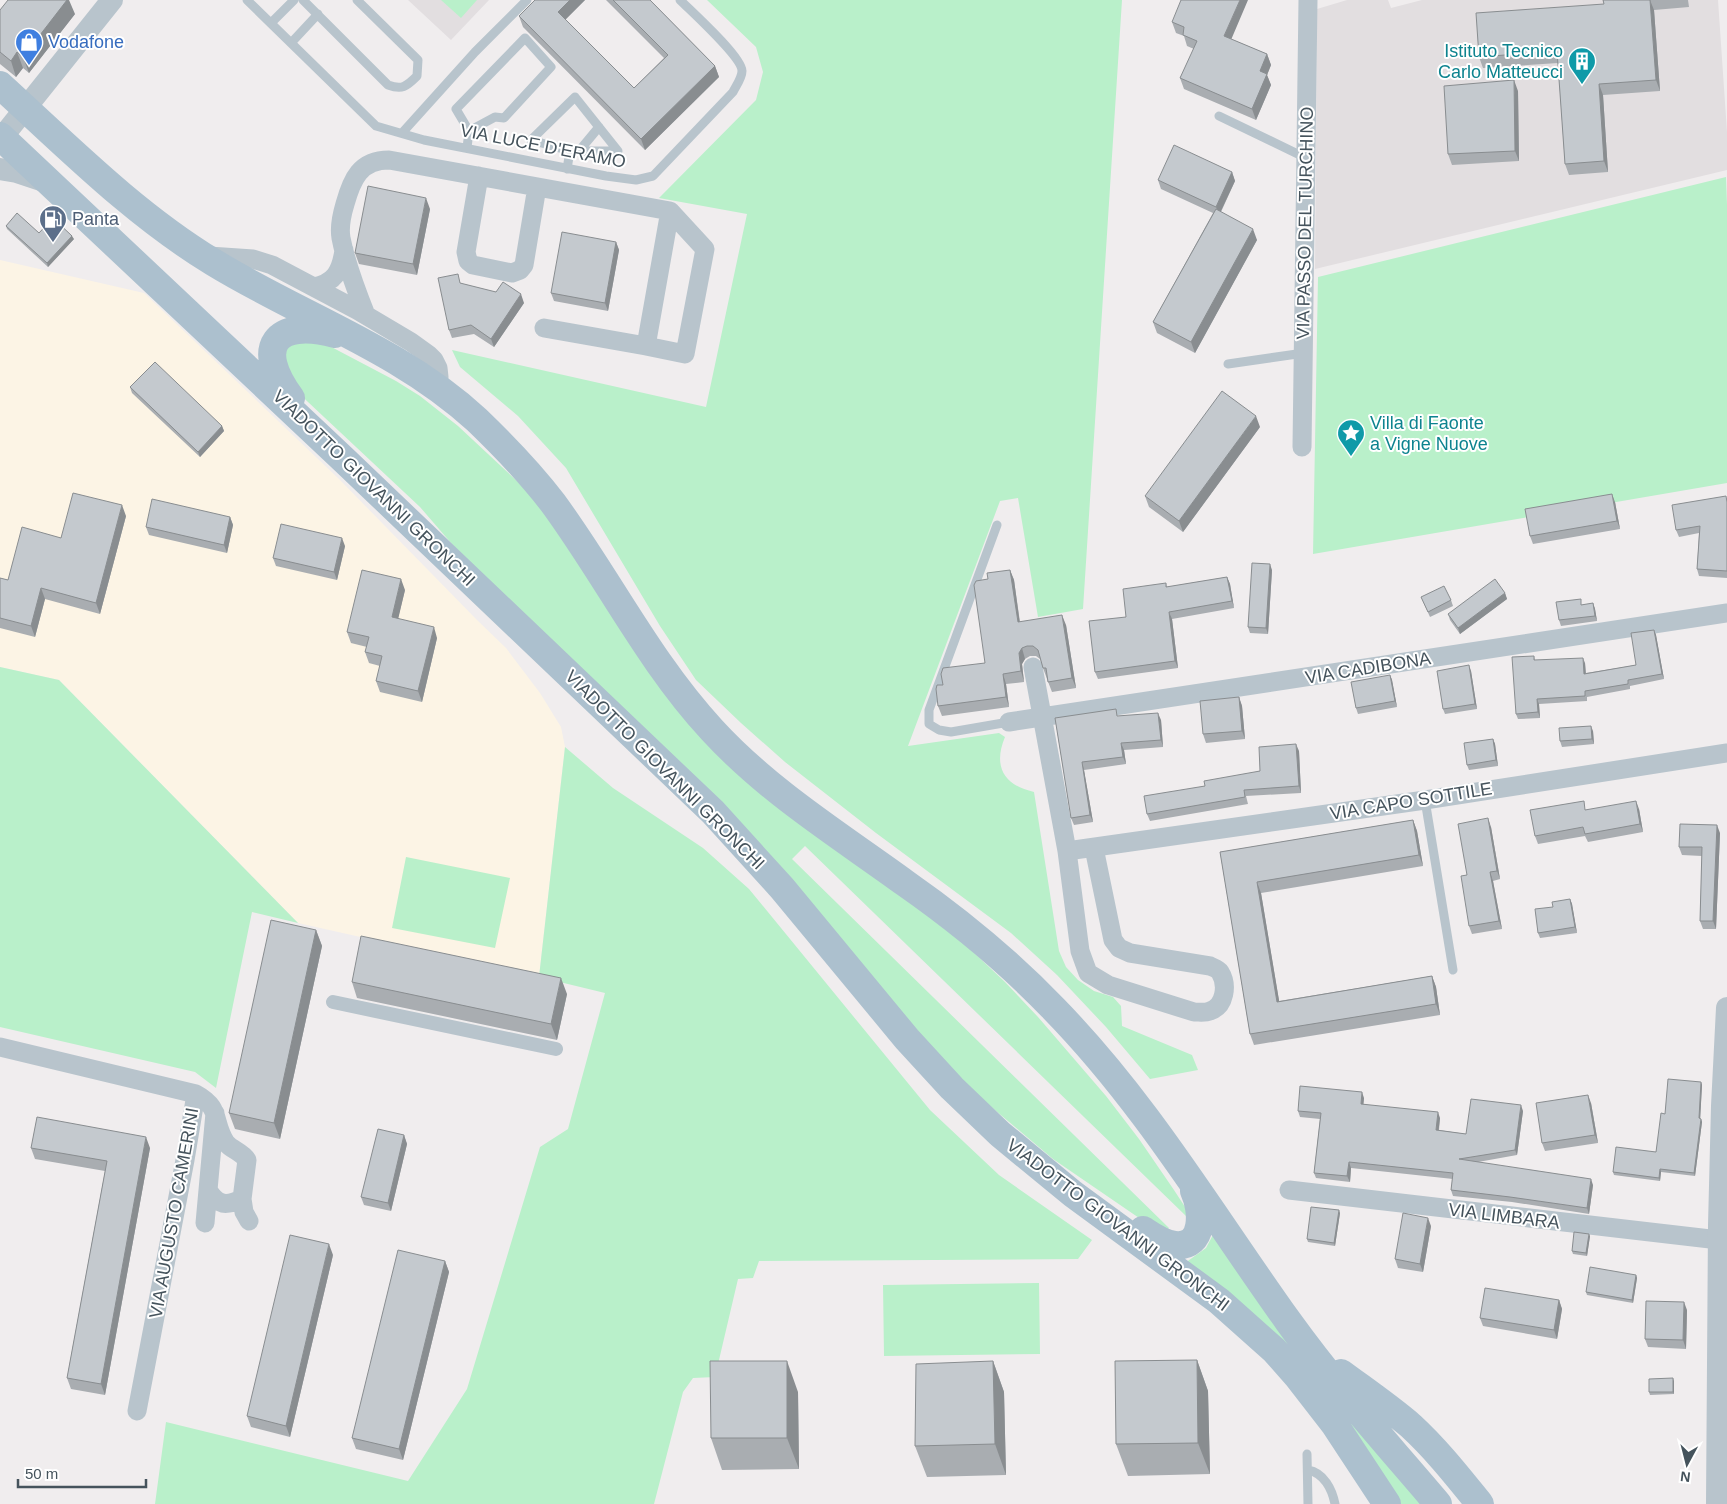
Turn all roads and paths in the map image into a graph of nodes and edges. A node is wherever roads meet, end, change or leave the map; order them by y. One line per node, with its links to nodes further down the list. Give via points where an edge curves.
1 (112, 0): 13 (street)
2 (247, 0): 10 (lane, VIA LUCE D'ERAMO)
3 (294, 0): 10 (lane)
4 (303, 0): 9 (lane)
5 (357, 0): 9 (lane, via 418,60 417,76 409,84 399,88 388,85)
6 (527, 0): 17 (lane)
7 (680, 0): 23 (lane, VIA LUCE D'ERAMO, via 737,57 742,70 739,82 654,176 636,180)
8 (1308, 0): 21 (street, VIA PASSO DEL TURCHINO)
9 (318, 14): 11 (lane)
10 (271, 23): 11 (lane, VIA LUCE D'ERAMO)
11 (291, 43): 17 (lane, VIA LUCE D'ERAMO, via 376,126)
12 (0, 84): 13 (main road)
13 (26, 108): 18 (street); 29 (main road, via 122,195)
14 (1219, 116): 21 (lane)
15 (599, 127): 20 (lane); 20 (lane, via 618,151); 20 (lane, via 575,97 531,140)
16 (469, 131): 16 (lane, via 456,108 525,38 551,67 504,118 495,117); 19 (lane)
17 (402, 133): 19 (lane, VIA LUCE D'ERAMO)
18 (1, 138): 25 (main road, VIADOTTO GIOVANNI GRONCHI)
19 (468, 148): 23 (lane, VIA LUCE D'ERAMO)
20 (574, 151): 23 (lane)
21 (1306, 158): 35 (street, VIA PASSO DEL TURCHINO)
22 (0, 169): 25 (street)
23 (568, 169)
24 (479, 176): 26 (street); 26 (street, via 466,252 468,261 502,271 520,270 524,265); 28 (street, via 389,160 372,163 351,183 341,222)
25 (50, 183): 39 (main road, VIADOTTO GIOVANNI GRONCHI)
26 (537, 187): 27 (street)
27 (670, 211): 33 (street); 33 (street, via 705,249 685,354)
28 (345, 249): 30 (street, via 334,277); 31 (street)
29 (202, 255): 30 (street, via 254,259); 34 (main road)
30 (313, 287): 31 (street)
31 (366, 315): 37 (street, via 434,360 439,377)
32 (544, 328): 33 (street)
33 (646, 346)
34 (381, 352): 37 (main road); 39 (main road, via 343,336 311,329 288,332 274,343 271,356 281,384)
35 (1304, 352): 36 (lane); 38 (street, VIA PASSO DEL TURCHINO)
36 (1228, 364)
37 (437, 388): 56 (main road, via 474,417 531,476 567,524 662,669 726,746 791,802 921,894 1013,969 1082,1039)
38 (1302, 446)
39 (343, 459): 59 (main road, VIADOTTO GIOVANNI GRONCHI, via 713,812 761,863 895,1025 952,1088 1000,1134)
40 (998, 525): 44 (lane, via 929,710 929,724 951,732)
41 (1727, 613): 43 (street, VIA CADIBONA)
42 (1033, 667): 43 (street)
43 (1042, 716): 44 (street, VIA CADIBONA); 48 (street)
44 (1009, 722)
45 (1727, 753): 46 (street, VIA CAPO SOTTILE)
46 (1425, 800): 47 (street, VIA CAPO SOTTILE); 49 (lane)
47 (1094, 848): 48 (street, VIA CAPO SOTTILE); 48 (street, via 1114,944 1130,953 1219,970 1224,989 1219,1006 1203,1013 1194,1012 1108,985 1088,973 1080,950)
48 (1067, 851)
49 (1453, 970)
50 (332, 1002): 53 (street)
51 (1727, 1021): 63 (street, via 1722,1106)
52 (0, 1047): 54 (street, VIA AUGUSTO CAMERINI)
53 (556, 1049)
54 (196, 1094): 55 (street, via 209,1103); 65 (street, VIA AUGUSTO CAMERINI)
55 (215, 1113): 57 (street); 60 (street, via 226,1142 247,1160)
56 (1157, 1131): 59 (main road, via 1196,1197 1200,1210 1196,1236 1188,1244 1168,1244); 64 (main road)
57 (208, 1190): 60 (street, via 221,1203 232,1204); 62 (street)
58 (1289, 1190): 63 (street, VIA LIMBARA)
59 (1072, 1194): 67 (main road, VIADOTTO GIOVANNI GRONCHI, via 1205,1290 1260,1337 1314,1397)
60 (242, 1199): 61 (street)
61 (249, 1221)
62 (205, 1223)
63 (1721, 1230): 69 (street)
64 (1307, 1348): 74 (main road); 75 (main road, via 1396,1413 1443,1460)
65 (138, 1411)
66 (1307, 1454): 68 (lane)
67 (1358, 1458): 72 (main road); 73 (main road, VIADOTTO GIOVANNI GRONCHI)
68 (1308, 1470): 70 (lane); 71 (lane, via 1315,1471 1329,1486)
69 (1721, 1492)
70 (1308, 1504)
71 (1335, 1504)
72 (1372, 1504)
73 (1387, 1504)
74 (1438, 1504)
75 (1480, 1504)

